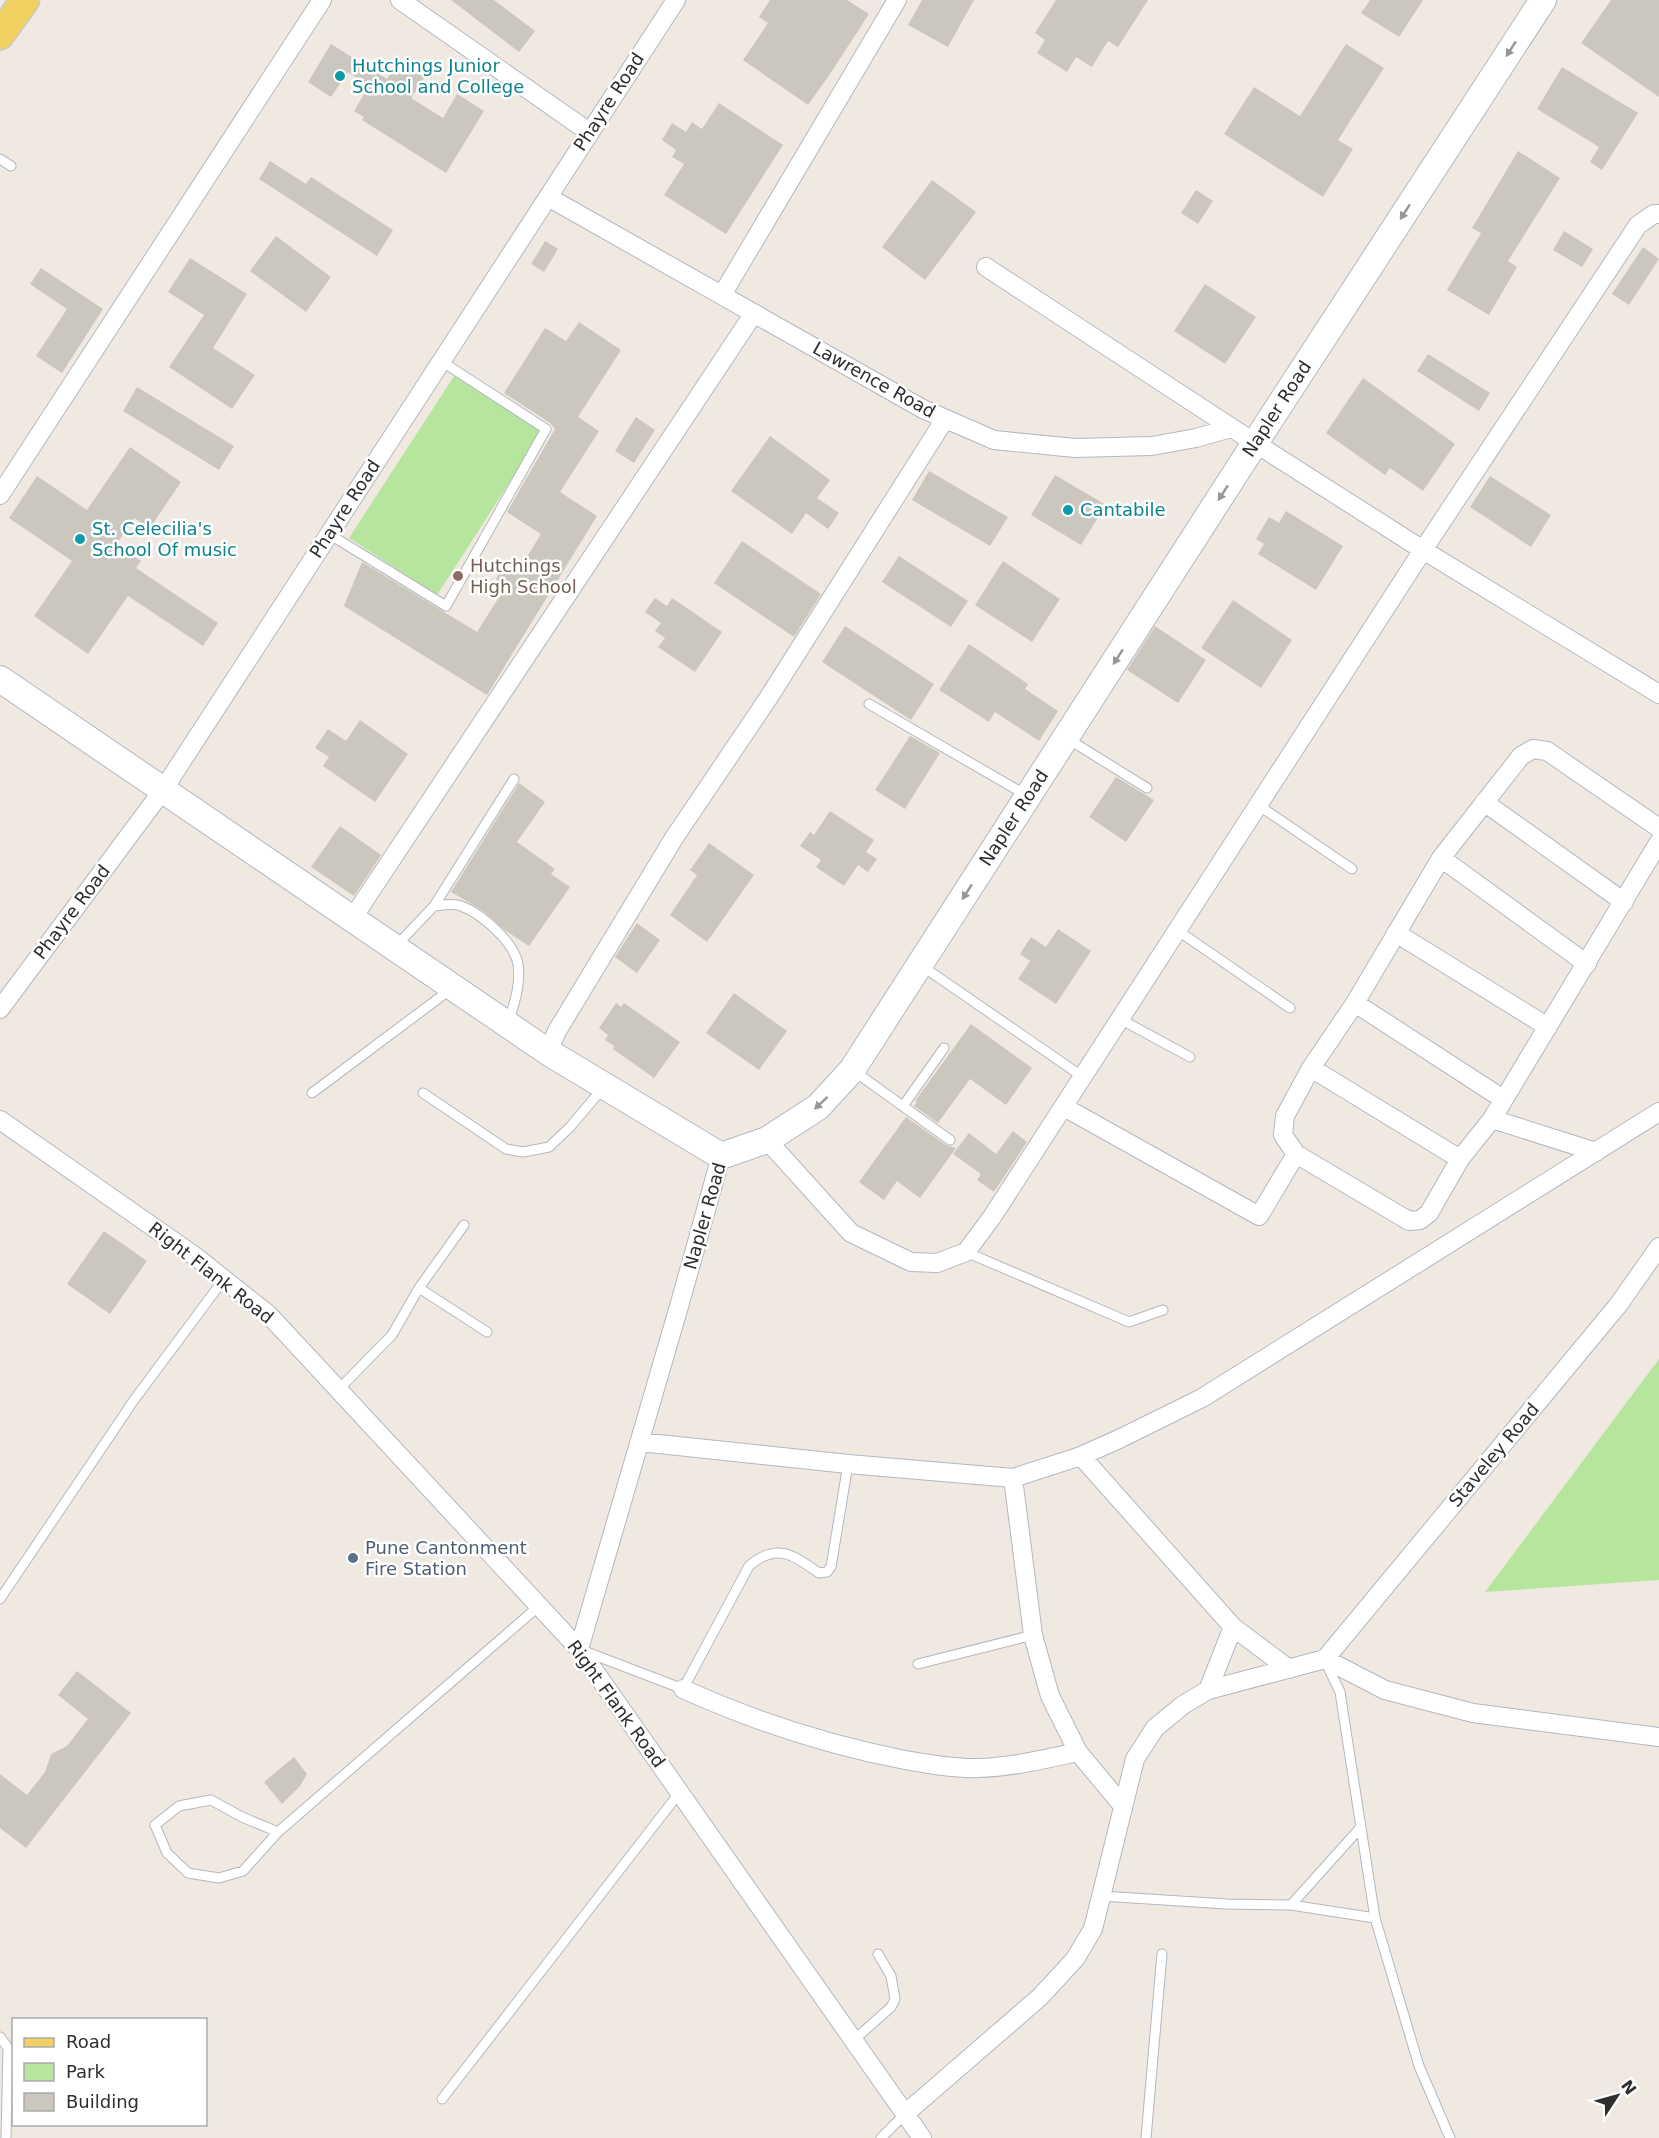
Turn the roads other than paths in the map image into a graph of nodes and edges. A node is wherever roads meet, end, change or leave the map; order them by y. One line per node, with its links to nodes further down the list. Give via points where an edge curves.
1 (25, 0): 7 (main road)
2 (322, 0): 20 (street)
3 (400, 0): 8 (street)
4 (676, 0): 8 (street, Phayre Road)
5 (897, 0): 14 (street)
6 (1543, 0): 19 (street, Napler Road, one-way to 19)
7 (0, 35)
8 (589, 132): 11 (street, Phayre Road)
9 (0, 159): 10 (lane)
10 (11, 166)
11 (548, 197): 14 (street, Lawrence Road); 16 (street, Phayre Road)
12 (1659, 214): 22 (street, via 1638,225)
13 (986, 267): 18 (street)
14 (722, 295): 15 (street, Lawrence Road)
15 (754, 313): 17 (street, Lawrence Road); 39 (street)
16 (441, 361): 21 (street, Phayre Road); 21 (lane, via 546,429 446,606)
17 (945, 419): 18 (street, Lawrence Road, via 994,440 1075,448 1152,446); 53 (street, via 769,697 674,838)
18 (1231, 428): 19 (street)
19 (1255, 443): 22 (street); 26 (street, Napler Road, one-way to 26)
20 (0, 495)
21 (329, 534): 29 (street, Phayre Road)
22 (1423, 550): 24 (street); 32 (street)
23 (0, 679): 29 (street)
24 (1659, 694)
25 (869, 704): 30 (lane)
26 (1066, 738): 28 (lane); 30 (street, Napler Road)
27 (514, 779): 38 (lane)
28 (1147, 788)
29 (163, 790): 39 (street); 48 (street, Phayre Road)
30 (1028, 796): 44 (street, Napler Road, one-way to 44)
31 (1484, 802): 33 (street, via 1521,756 1533,749 1547,751); 35 (street); 37 (street)
32 (1258, 805): 36 (lane); 40 (street)
33 (1659, 828)
34 (1659, 842): 37 (street)
35 (1441, 858): 41 (street); 43 (street)
36 (1352, 869)
37 (1624, 902): 43 (street)
38 (434, 906): 42 (lane); 50 (lane, via 460,905 510,945 518,962 518,984)
39 (352, 919): 42 (street)
40 (1178, 930): 47 (lane); 49 (street)
41 (1396, 933): 46 (street); 51 (street)
42 (395, 948): 45 (street)
43 (1587, 964): 51 (street)
44 (920, 965): 56 (street, Napler Road); 57 (lane)
45 (453, 987): 50 (street); 60 (lane)
46 (1355, 1003): 55 (street); 61 (street)
47 (1290, 1008)
48 (0, 1009)
49 (1120, 1019): 54 (lane); 57 (street)
50 (507, 1024): 53 (street)
51 (1548, 1027): 61 (street)
52 (944, 1048): 62 (lane)
53 (548, 1052): 58 (street)
54 (1190, 1058)
55 (1311, 1068): 70 (street, via 1285,1116 1282,1135); 72 (street)
56 (852, 1070): 62 (lane); 67 (street, Napler Road, one-way to 67, via 818,1107)
57 (1083, 1077): 63 (street)
58 (604, 1086): 59 (lane, via 549,1147 523,1152 506,1149); 71 (street)
59 (423, 1093)
60 (312, 1094)
61 (1503, 1099): 65 (street)
62 (903, 1106): 68 (lane)
63 (1064, 1107): 70 (street, via 1258,1216); 75 (street)
64 (1659, 1112): 69 (street)
65 (1492, 1119): 69 (street); 72 (street)
66 (0, 1120): 76 (street, Right Flank Road)
67 (767, 1140): 71 (street, Napler Road); 75 (street, via 851,1233 911,1262 938,1263)
68 (950, 1140)
69 (1596, 1152): 82 (street, via 1202,1398)
70 (1296, 1154): 72 (street, via 1408,1221 1420,1220 1429,1213)
71 (721, 1156): 81 (street, Napler Road)
72 (1460, 1159)
73 (464, 1225): 77 (lane)
74 (1659, 1247): 90 (street, Staveley Road, via 1619,1304)
75 (966, 1252): 78 (lane, via 1129,1322)
76 (224, 1279): 80 (street, Right Flank Road, via 269,1315); 85 (lane, via 134,1400)
77 (419, 1288): 79 (lane); 80 (lane, via 392,1335)
78 (1163, 1310)
79 (487, 1332)
80 (338, 1389): 86 (street, Right Flank Road)
81 (640, 1442): 83 (street); 89 (street, Napler Road)
82 (1081, 1456): 84 (street); 87 (street)
83 (848, 1464): 84 (street); 93 (lane, via 831,1567 819,1573 792,1556 761,1556 749,1566)
84 (1013, 1478): 88 (street)
85 (0, 1599)
86 (539, 1606): 89 (street, Right Flank Road); 100 (lane)
87 (1233, 1627): 92 (street); 94 (street)
88 (1033, 1635): 91 (lane); 96 (street, via 1050,1696)
89 (579, 1649): 93 (lane); 97 (street, Right Flank Road)
90 (1325, 1659): 92 (street); 95 (street, via 1385,1690 1473,1713); 99 (lane, via 1340,1692)
91 (918, 1664)
92 (1289, 1669): 94 (street)
93 (683, 1689): 96 (street, via 734,1712 816,1740 923,1763 976,1768 1021,1764)
94 (1208, 1690): 98 (street, via 1155,1728 1135,1759)
95 (1659, 1737)
96 (1078, 1752): 98 (street)
97 (680, 1792): 107 (street, Right Flank Road); 108 (lane)
98 (1124, 1806): 101 (street)
99 (1361, 1827): 102 (lane); 103 (lane)
100 (278, 1832): 100 (lane, via 243,1872 219,1878 188,1873 167,1854 155,1825 179,1806 211,1800)
101 (1101, 1896): 102 (lane); 109 (street, via 1092,1929 1075,1959 1040,1997)
102 (1291, 1905): 103 (lane)
103 (1375, 1918): 110 (lane, via 1419,2066)
104 (878, 1954): 107 (lane, via 891,1976 895,2000)
105 (1162, 1954): 114 (lane)
106 (0, 2037): 111 (lane, via 8,2048)
107 (854, 2040): 109 (street, Right Flank Road)
108 (442, 2098)
109 (906, 2113): 112 (lane); 113 (street, Right Flank Road)
110 (1448, 2136): 115 (lane)
111 (6, 2138)
112 (881, 2138)
113 (922, 2138)
114 (1146, 2138)
115 (1437, 2138)

